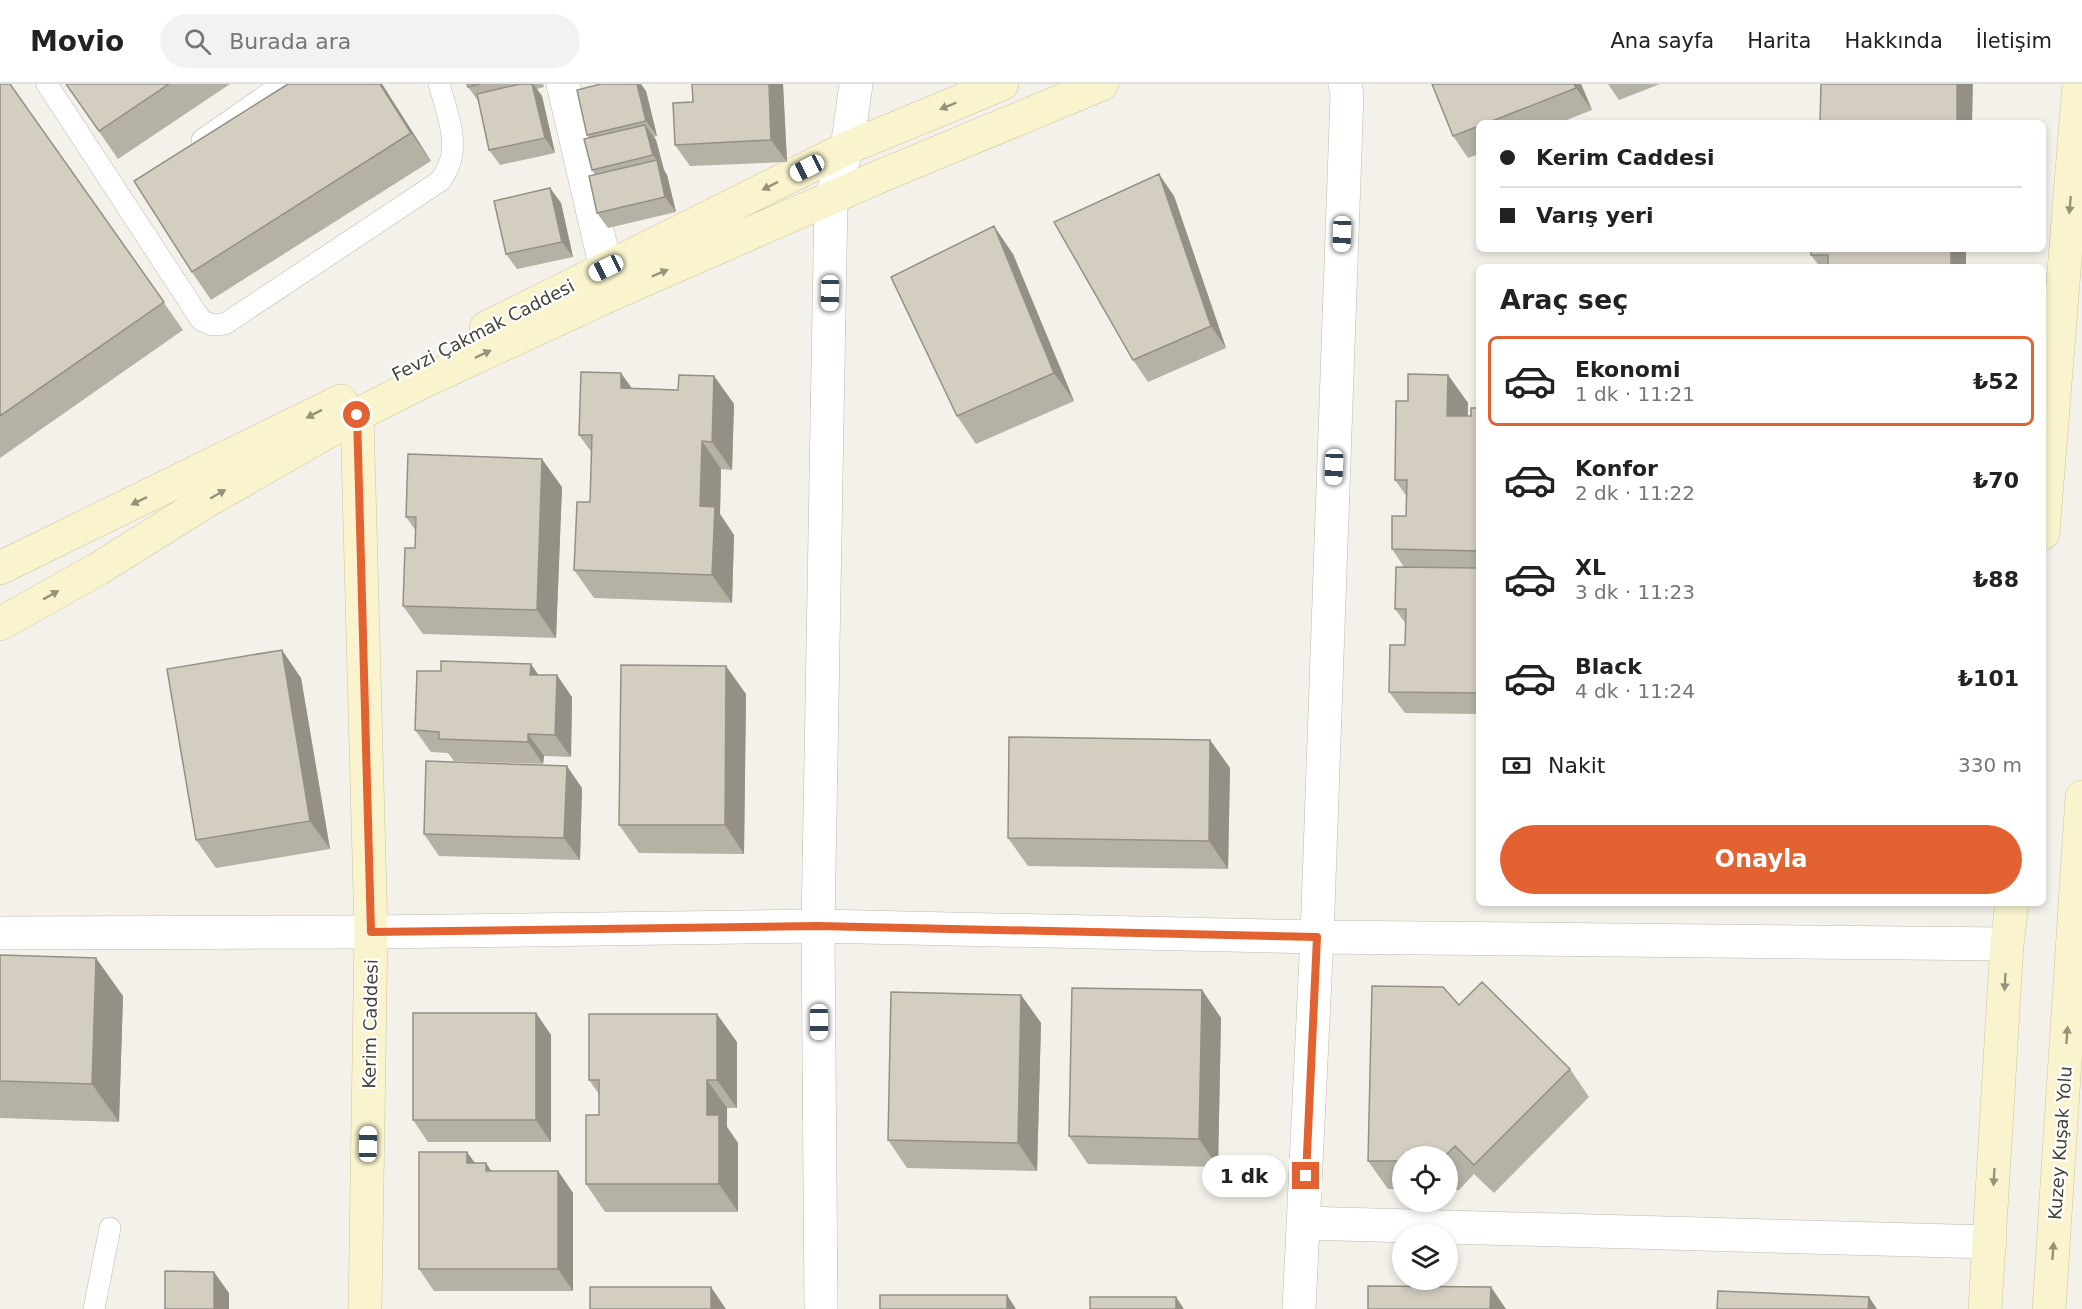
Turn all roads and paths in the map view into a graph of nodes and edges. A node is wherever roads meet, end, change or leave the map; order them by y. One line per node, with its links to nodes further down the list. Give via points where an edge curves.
1 (47, 84): 13 (lane)
2 (282, 84): 11 (lane)
3 (439, 84): 13 (lane, via 453,135 448,170 440,181 225,324 212,325 201,320)
4 (563, 84): 15 (street)
5 (856, 84): 10 (street)
6 (1002, 84): 10 (street, Fevzi Çakmak Caddesi, one-way to 10)
7 (1102, 84): 14 (street)
8 (1345, 84): 25 (street)
9 (2079, 84): 17 (street, one-way to 17)
10 (847, 148): 14 (street); 15 (street, Fevzi Çakmak Caddesi, one-way to 15)
11 (187, 150)
12 (140, 183): 13 (lane)
13 (121, 196)
14 (831, 200): 15 (street, one-way to 14); 22 (street)
15 (609, 281): 16 (street, one-way to 15); 18 (street, Fevzi Çakmak Caddesi, one-way to 18)
16 (357, 415): 19 (street, one-way to 16); 23 (street, Kerim Caddesi)
17 (2046, 496)
18 (0, 568)
19 (0, 624)
20 (2082, 797): 35 (street, Kuzey Kuşak Yolu, one-way to 20)
21 (2012, 906): 26 (street)
22 (818, 926): 23 (street); 25 (street); 32 (street)
23 (371, 932): 24 (street); 31 (street, Kerim Caddesi)
24 (0, 933)
25 (1317, 937): 26 (street); 27 (street)
26 (2007, 944): 29 (street, one-way to 29)
27 (1304, 1223): 29 (street); 33 (street)
28 (110, 1228): 30 (lane)
29 (1990, 1242): 34 (street)
30 (94, 1309)
31 (365, 1309)
32 (821, 1309)
33 (1299, 1309)
34 (1985, 1309)
35 (2049, 1309)

